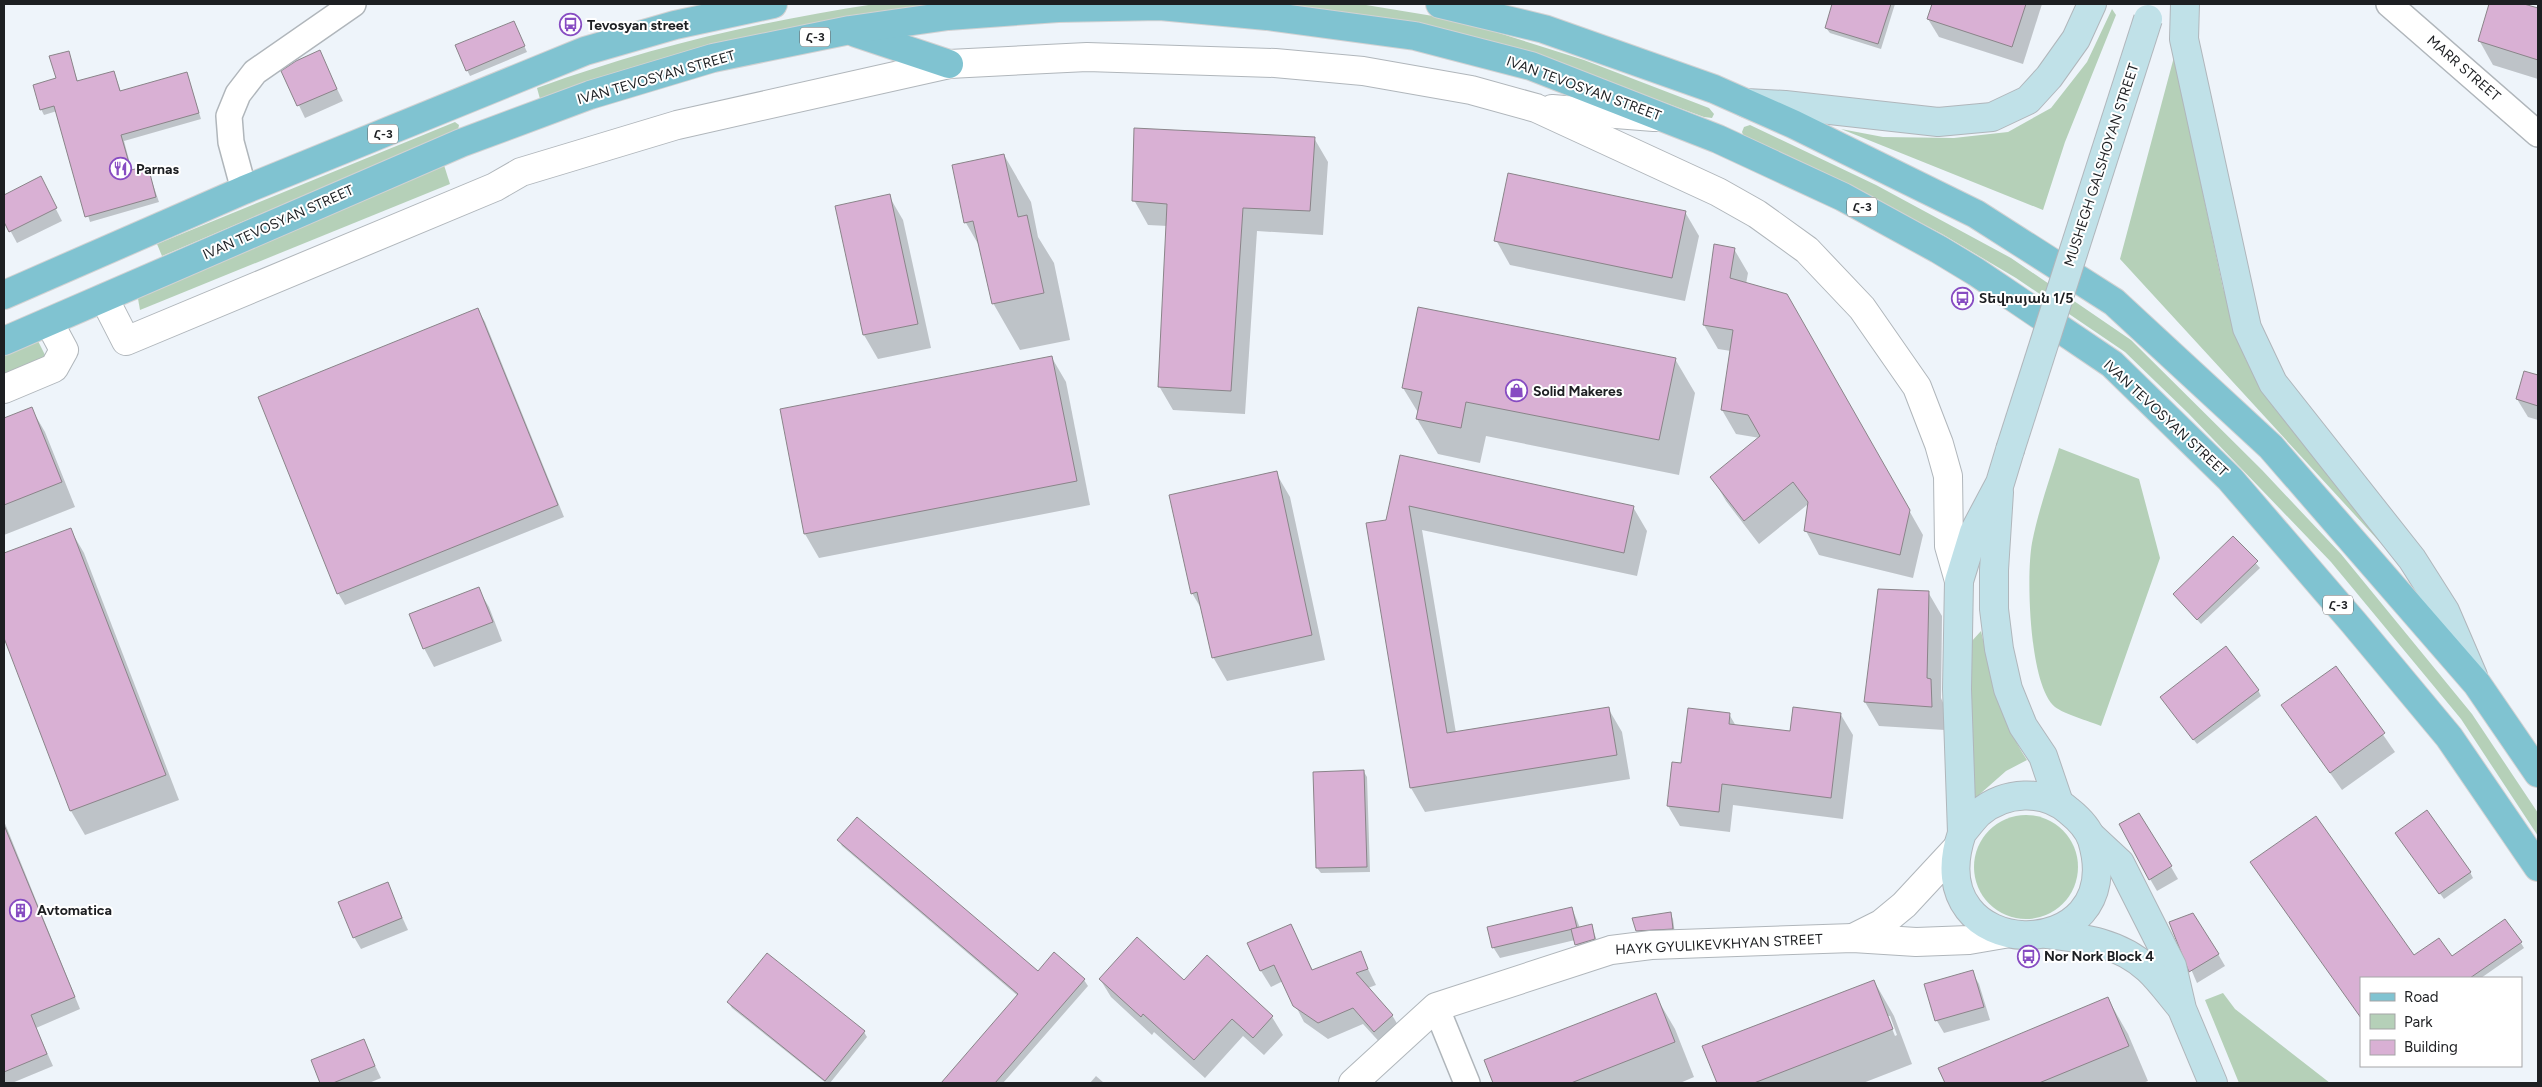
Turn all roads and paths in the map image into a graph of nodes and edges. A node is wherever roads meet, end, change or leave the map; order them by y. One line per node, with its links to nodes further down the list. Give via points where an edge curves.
1 (352, 4): 18 (street, via 255,72 238,94 229,116 231,142)
2 (773, 4): 10 (main road, Հ-3, via 585,51)
3 (1440, 4): 11 (main road, via 1544,29)
4 (2092, 4): 11 (main road, via 2076,39 2050,77 2028,100 1992,117 1938,122)
5 (2185, 4): 27 (main road, via 2184,39 2247,328 2273,383 2412,560 2445,612)
6 (2389, 4): 16 (street, MARR STREET)
7 (2150, 12): 25 (main road, MUSHEGH GALSHOYAN STREET, bridge)
8 (850, 30): 9 (main road); 14 (main road, IVAN TEVOSYAN STREET / Հ-3, via 713,58); 15 (main road, IVAN TEVOSYAN STREET / Հ-3, via 948,16 1058,8 1160,6 1267,16 1415,36 1531,66)
9 (949, 64): 12 (street, via 1086,57 1275,62 1363,71 1471,90); 21 (street, via 676,125 521,172 495,187 126,341)
10 (528, 76): 13 (main road, Հ-3); 14 (main road, via 516,95 520,107)
11 (1745, 103): 27 (main road, via 1976,214 2114,302 2270,447)
12 (1536, 108): 15 (street); 26 (street, via 1718,192 1757,214 1808,250 1862,308 1917,387 1939,444 1948,476 1949,546)
13 (446, 109): 17 (main road, via 464,116 468,128); 18 (main road, Հ-3)
14 (543, 111): 17 (main road, IVAN TEVOSYAN STREET / Հ-3)
15 (1667, 118): 32 (main road, IVAN TEVOSYAN STREET / Հ-3, via 1843,197 1929,244 2112,364 2230,479 2354,623 2448,737)
16 (2538, 134)
17 (461, 143): 21 (main road, IVAN TEVOSYAN STREET / Հ-3)
18 (244, 190): 19 (main road, Հ-3)
19 (50, 275): 20 (main road, Հ-3); 22 (main road)
20 (4, 295)
21 (104, 298): 22 (main road, IVAN TEVOSYAN STREET / Հ-3)
22 (59, 318): 23 (main road, IVAN TEVOSYAN STREET / Հ-3); 24 (street, via 64,350 54,368)
23 (4, 341)
24 (4, 390)
25 (2000, 483): 26 (main road, MUSHEGH GALSHOYAN STREET, via 1974,532); 29 (main road, via 1994,570 1999,649 2008,689 2023,726 2044,756)
26 (1959, 581): 31 (main road, MUSHEGH GALSHOYAN STREET)
27 (2477, 684): 28 (main road)
28 (2538, 773)
29 (2059, 803): 30 (main road, via 2082,822); 31 (main road, via 2024,795 1992,804 1978,814)
30 (2091, 836): 34 (main road, via 2097,869 2095,886 2088,902 2063,927); 37 (main road, via 2120,863 2172,966)
31 (1959, 841): 33 (main road, via 1957,884 1964,902 1981,923); 35 (street, HAYK GYULIKEVKHYAN STREET, via 1904,905 1881,924)
32 (2538, 867)
33 (2004, 934): 34 (main road); 35 (street, HAYK GYULIKEVKHYAN STREET, via 1969,940 1916,942)
34 (2047, 934): 37 (main road, via 2100,941 2130,954 2149,969)
35 (1853, 938): 36 (street, HAYK GYULIKEVKHYAN STREET, via 1667,944 1611,950)
36 (1436, 1007): 38 (street, HAYK GYULIKEVKHYAN STREET); 39 (street)
37 (2182, 1008): 40 (main road)
38 (1353, 1083)
39 (1467, 1083)
40 (2213, 1083)

